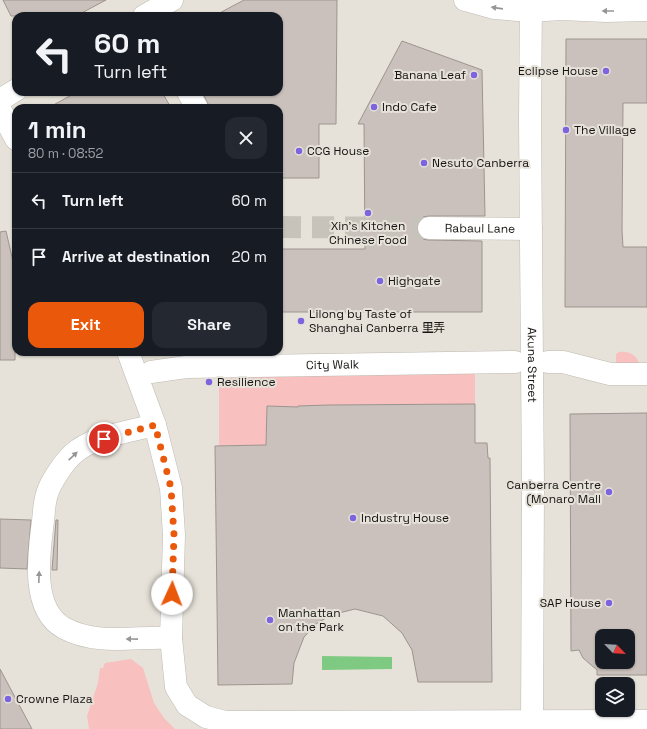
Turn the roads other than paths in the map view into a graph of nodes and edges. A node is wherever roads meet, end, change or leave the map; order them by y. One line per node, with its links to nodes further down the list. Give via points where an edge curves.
1 (172, 0): 5 (street)
2 (465, 0): 3 (street, one-way to 2, via 494,8)
3 (531, 6): 4 (street, one-way to 3, via 606,11); 11 (street, Akuna Street)
4 (647, 10)
5 (152, 12)
6 (12, 92): 7 (street)
7 (0, 100)
8 (0, 109): 9 (street)
9 (12, 132)
10 (428, 228): 11 (street, Rabaul Lane)
11 (531, 229): 19 (street, Akuna Street)
12 (131, 356): 15 (street)
13 (515, 362): 15 (street, City Walk, via 186,367)
14 (548, 362): 16 (street, via 563,362 610,374)
15 (144, 374): 17 (street)
16 (647, 374)
17 (155, 425): 18 (street, via 171,488 174,535); 18 (street, one-way to 17, via 99,639 80,635 55,622 44,604 38,583 46,494 59,471 74,453 93,442)
18 (171, 638): 19 (street, via 176,687 187,705 206,717 225,722)
19 (532, 720): 20 (street)
20 (647, 721)

